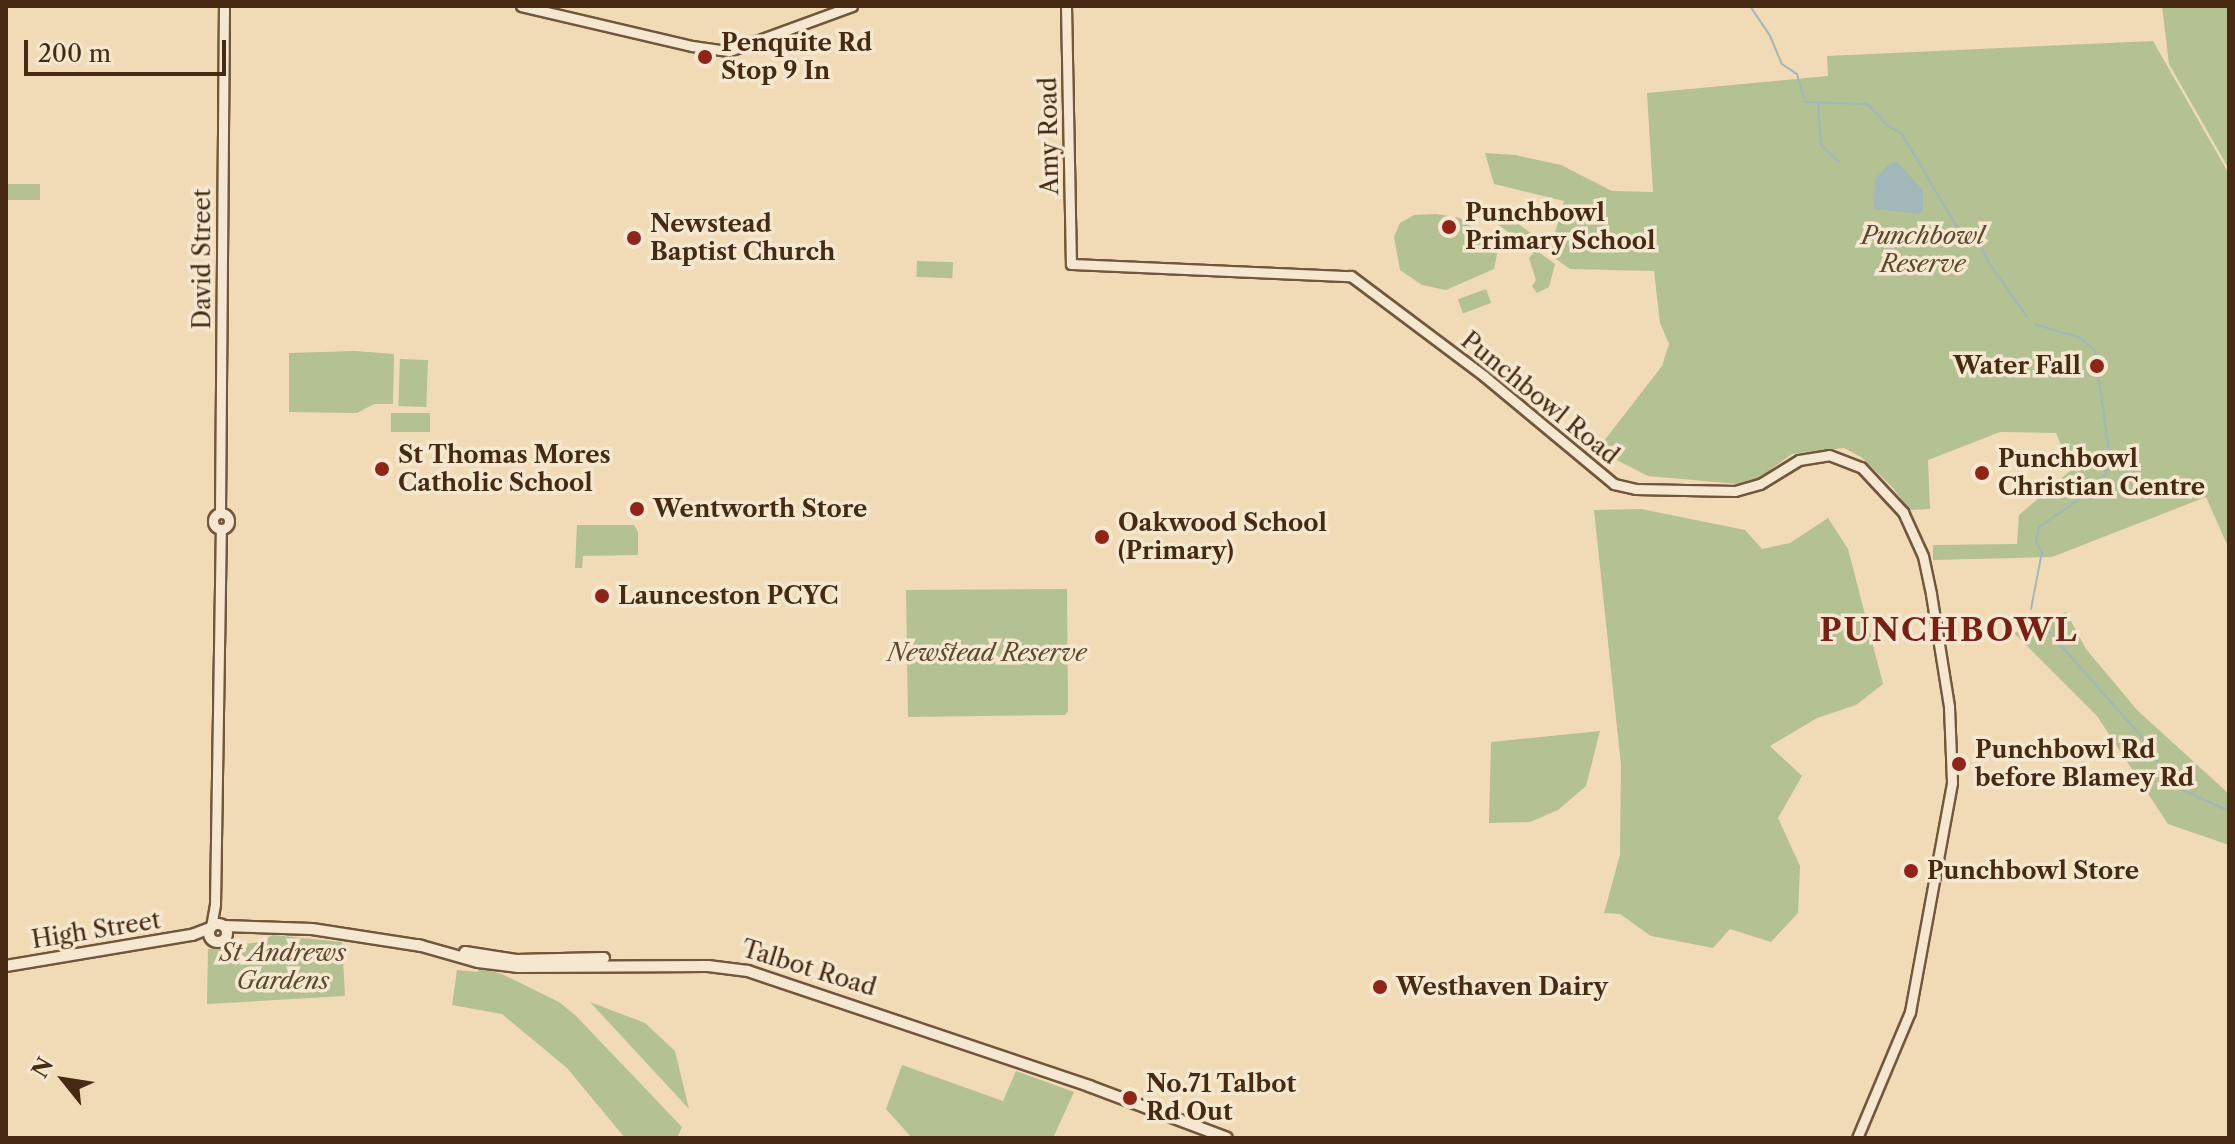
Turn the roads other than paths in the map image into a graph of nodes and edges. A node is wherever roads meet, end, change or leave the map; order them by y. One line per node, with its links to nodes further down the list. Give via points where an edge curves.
1 (224, 6): 6 (street, David Street, via 220,513 229,521 221,529)
2 (521, 6): 3 (street, via 724,51)
3 (852, 6)
4 (1066, 6): 5 (street, Amy Road)
5 (1071, 264): 13 (street, Punchbowl Road, via 1351,276 1484,376 1614,484 1735,491 1760,484 1799,460 1829,455 1861,467 1890,495 1911,526 1926,570 1949,707 1952,776 1912,1005)
6 (217, 926): 7 (main road, High Street); 8 (main road, High Street); 9 (main road); 9 (main road)
7 (245, 929): 9 (main road, High Street); 10 (main road, High Street, via 312,929)
8 (192, 935): 9 (main road, High Street); 11 (main road, High Street)
9 (218, 940)
10 (522, 963): 12 (main road, Talbot Road, via 748,971)
11 (6, 966)
12 (1227, 1138)
13 (1857, 1138)

